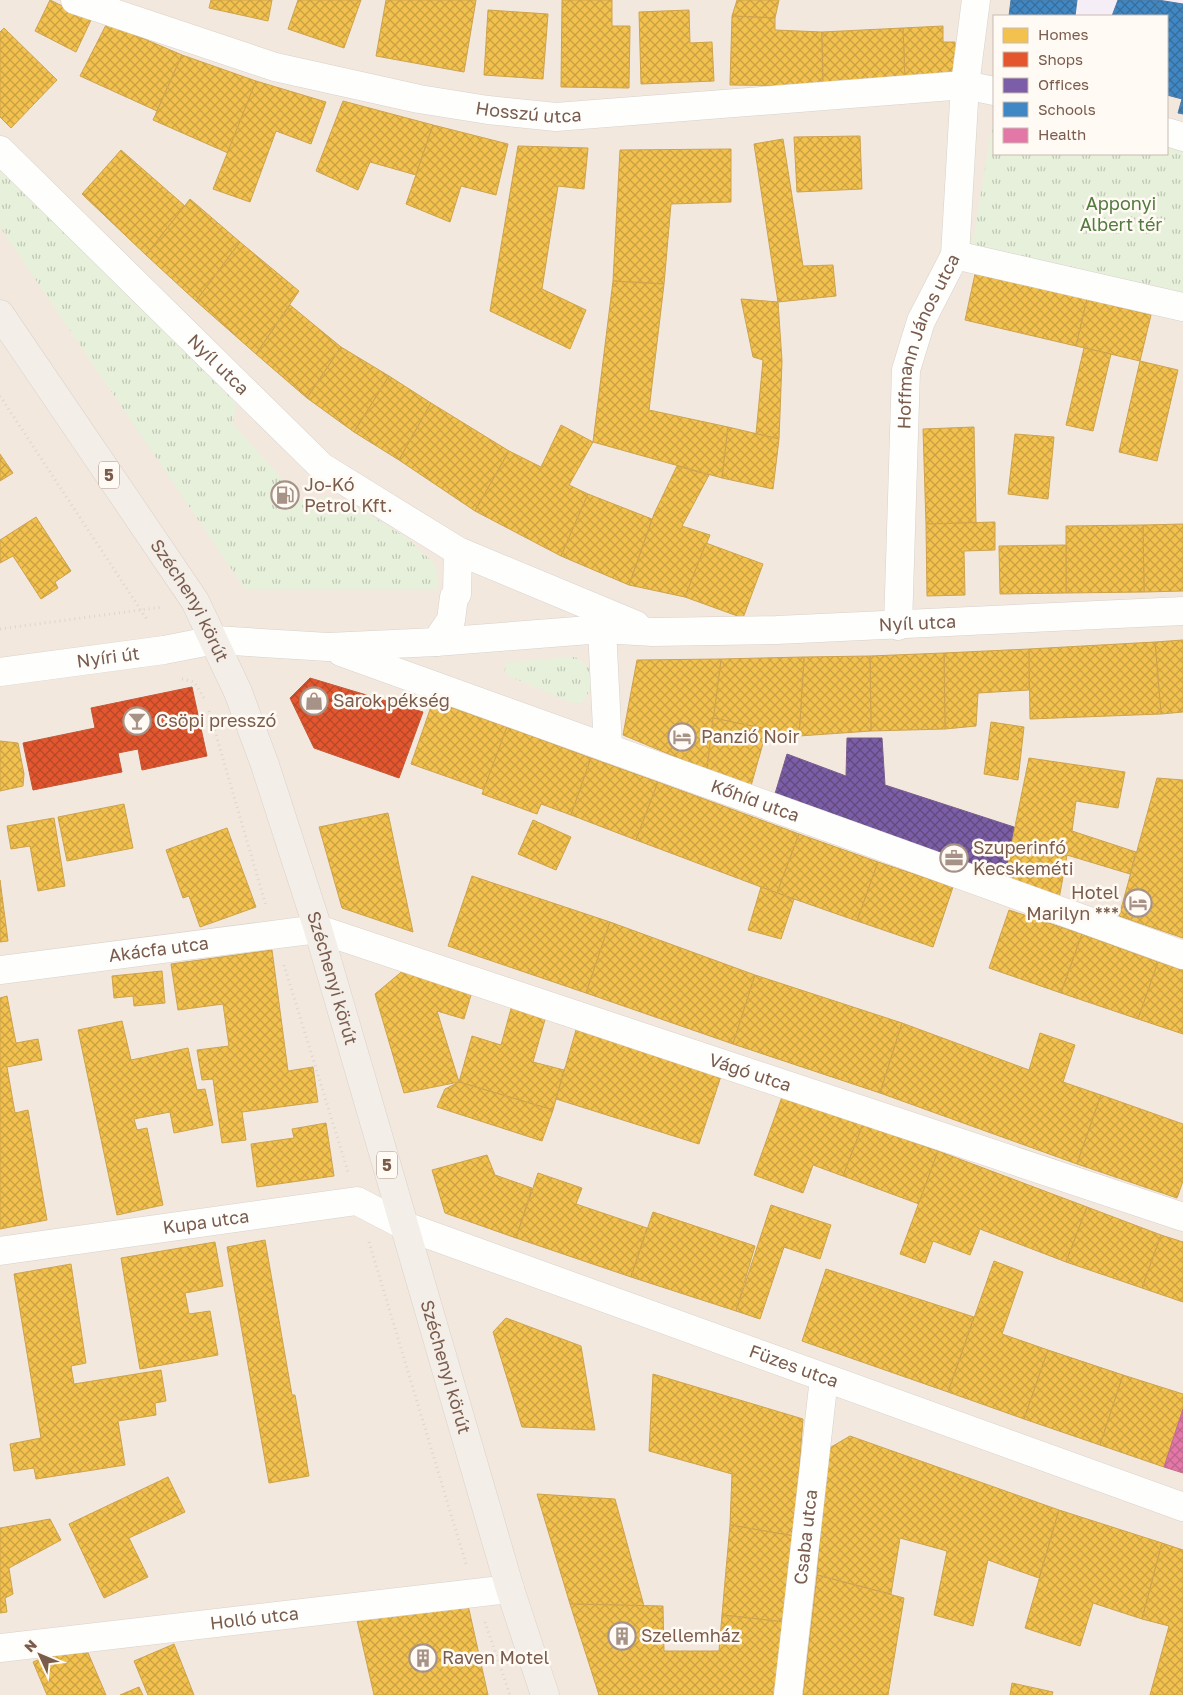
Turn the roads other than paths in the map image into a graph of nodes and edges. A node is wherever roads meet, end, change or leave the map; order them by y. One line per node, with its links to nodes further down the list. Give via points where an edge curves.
1 (75, 0): 3 (street, Hosszú utca, via 275,67 419,99 488,110 556,116)
2 (976, 0): 3 (street, Hoffmann János utca)
3 (966, 85): 4 (street, Hosszú utca); 8 (street, Hoffmann János utca)
4 (993, 91)
5 (1168, 132): 6 (street)
6 (1183, 137)
7 (0, 150): 11 (street, Nyíl utca, via 322,467)
8 (955, 255): 9 (street); 13 (street, Hoffmann János utca, via 921,322 906,370)
9 (1183, 307)
10 (0, 314): 16 (main road, Széchenyi körút / 5, via 195,602)
11 (458, 552): 15 (street, Nyíl utca); 17 (street, via 451,620)
12 (1183, 611): 13 (street, Nyíl utca)
13 (898, 626): 15 (street, Nyíl utca)
14 (602, 629): 15 (street, Nyíl utca); 17 (street, Nyíl utca); 20 (street)
15 (653, 632)
16 (214, 640): 18 (street, Nyíl utca); 19 (street, Nyíri út); 21 (main road, Széchenyi körút / 5, via 265,765)
17 (436, 642): 18 (street, Nyíl utca)
18 (328, 647): 20 (street, Kőhíd utca)
19 (0, 672)
20 (608, 748): 22 (street, Kőhíd utca)
21 (318, 929): 23 (street, Akácfa utca); 24 (street, Vágó utca); 25 (main road, Széchenyi körút / 5)
22 (1183, 955)
23 (0, 970)
24 (1183, 1217)
25 (405, 1226): 26 (street, Kupa utca, via 357,1201); 27 (street, Füzes utca); 29 (main road, Széchenyi körút / 5)
26 (0, 1251)
27 (824, 1378): 28 (street, Füzes utca); 32 (street, Csaba utca)
28 (1183, 1507)
29 (510, 1589): 30 (street, Holló utca); 31 (main road, Széchenyi körút / 5)
30 (0, 1648)
31 (545, 1695)
32 (788, 1695)

